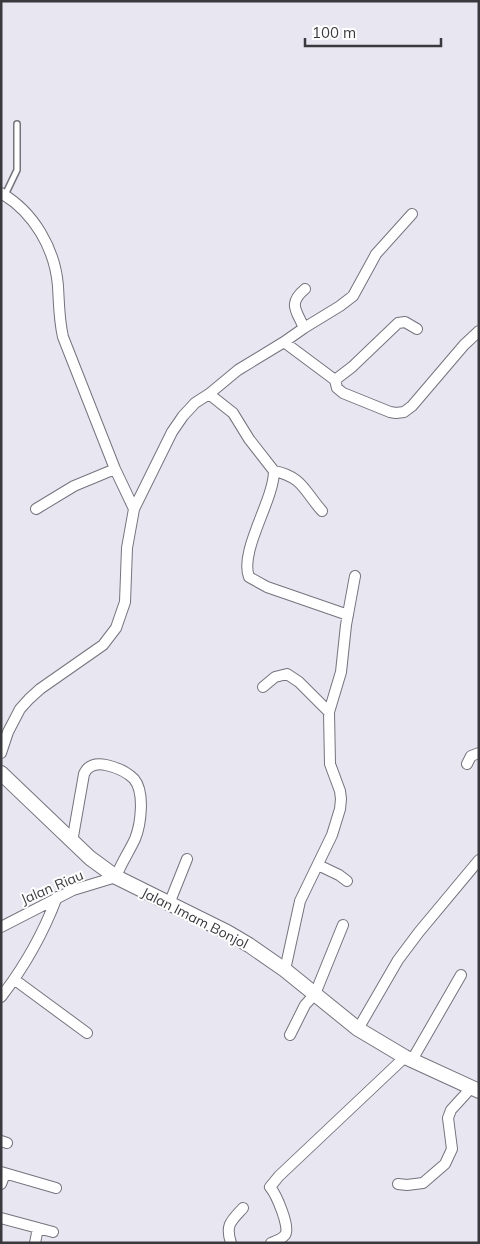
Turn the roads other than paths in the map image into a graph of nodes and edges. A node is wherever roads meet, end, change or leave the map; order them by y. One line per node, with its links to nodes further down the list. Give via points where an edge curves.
1 (17, 124): 2 (lane, via 17,170)
2 (3, 194): 11 (street, via 39,228 53,258 63,337)
3 (412, 214): 5 (street, via 376,254 353,296)
4 (305, 289): 5 (street, via 294,303)
5 (304, 328): 8 (street)
6 (417, 329): 9 (street, via 405,322 398,323)
7 (479, 331): 9 (street, via 420,399 404,412 390,412 357,400 339,391)
8 (284, 342): 9 (street); 10 (street, via 238,370)
9 (335, 380)
10 (209, 394): 12 (street, via 233,413); 14 (street, via 195,403 172,432)
11 (115, 469): 13 (street, via 74,486); 14 (street)
12 (274, 471): 15 (street, via 299,482); 17 (street, via 273,484 247,560 249,577 268,587)
13 (36, 509)
14 (134, 509): 21 (street, via 127,548 125,602 116,628 103,646 29,699 11,726)
15 (322, 511)
16 (355, 576): 17 (street)
17 (348, 615): 19 (street, via 341,672)
18 (263, 687): 19 (street, via 275,677 287,674)
19 (329, 712): 27 (street, via 330,764 341,799 338,817)
20 (479, 752): 22 (street)
21 (1, 753)
22 (467, 764)
23 (1, 773): 24 (main road, Jalan Imam Bonjol)
24 (72, 842): 28 (main road, Jalan Imam Bonjol); 28 (street, via 86,770 92,765 107,765 133,778 138,788 140,823)
25 (186, 859): 31 (street)
26 (479, 860): 39 (street, via 418,932)
27 (318, 865): 29 (street); 34 (street, via 300,900)
28 (116, 877): 30 (street, Jalan Riau); 31 (main road, Jalan Imam Bonjol)
29 (347, 881)
30 (57, 897): 33 (street, Jalan Riau); 36 (street, via 37,944)
31 (169, 904): 34 (main road, Jalan Imam Bonjol, via 227,932)
32 (343, 925): 37 (street)
33 (1, 927)
34 (285, 970): 37 (main road, Jalan Imam Bonjol)
35 (461, 975): 42 (street)
36 (15, 980): 38 (street); 40 (street)
37 (315, 994): 39 (main road, Jalan Imam Bonjol); 41 (street)
38 (1, 997)
39 (358, 1029): 42 (main road, Jalan Imam Bonjol)
40 (88, 1033)
41 (290, 1034)
42 (408, 1059): 43 (main road, Jalan Imam Bonjol); 54 (street, via 270,1187 288,1226 284,1237)
43 (475, 1090): 46 (street, via 451,1110 448,1118 452,1149 445,1164 423,1183)
44 (3, 1173): 45 (street); 47 (street)
45 (1, 1184)
46 (398, 1184)
47 (56, 1188)
48 (243, 1208): 53 (street, via 228,1228)
49 (1, 1218): 50 (street)
50 (38, 1228): 51 (street); 52 (street)
51 (53, 1232)
52 (35, 1243)
53 (231, 1243)
54 (271, 1243)

